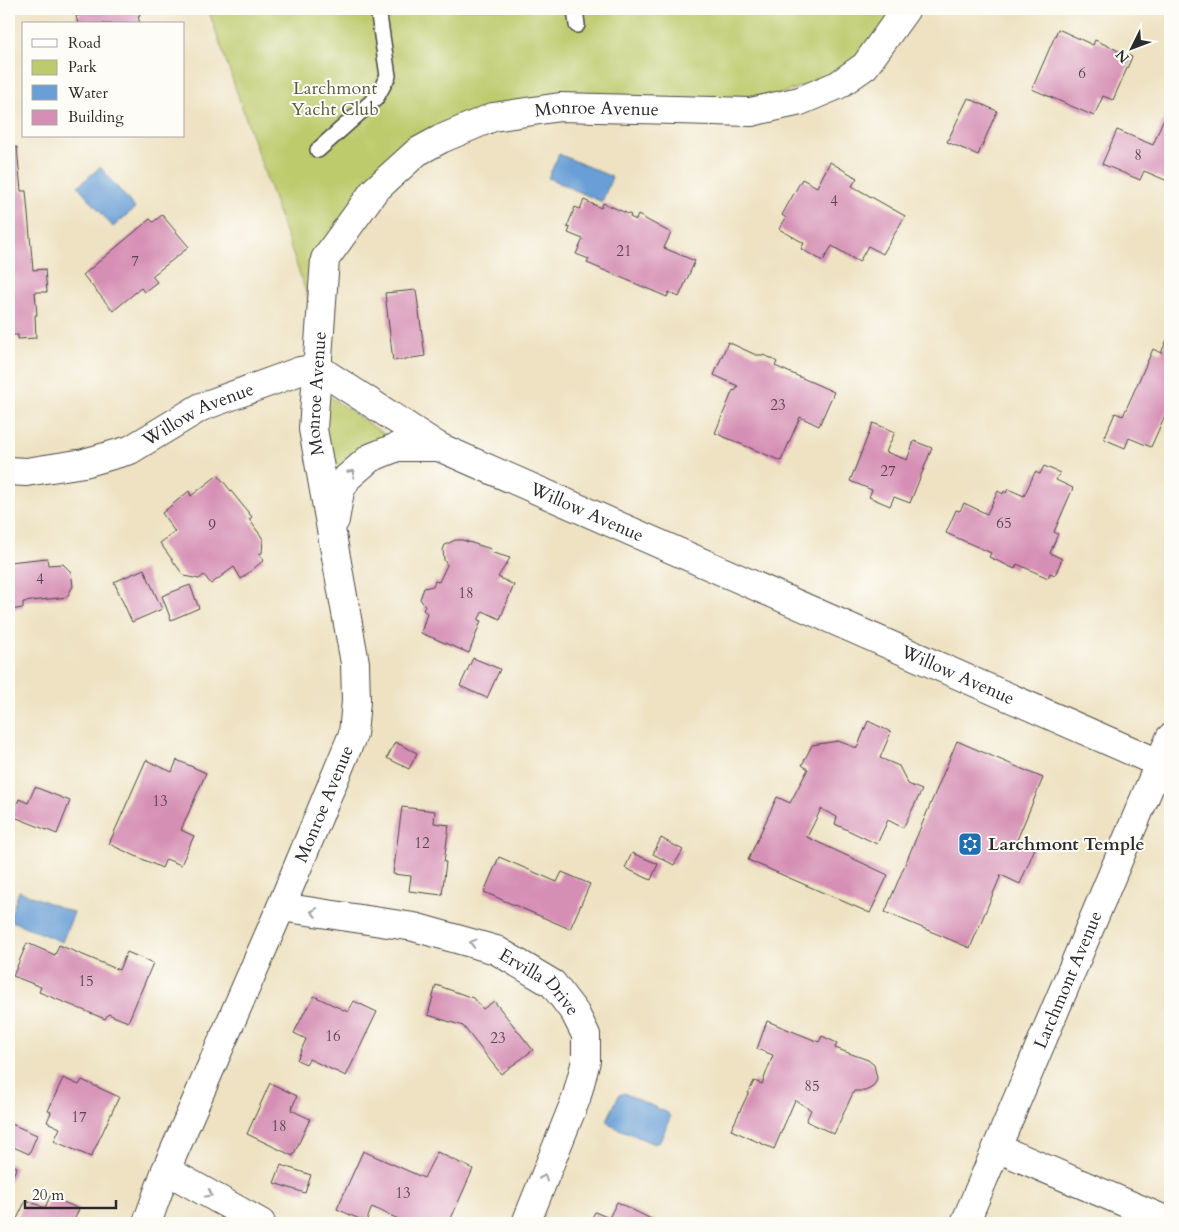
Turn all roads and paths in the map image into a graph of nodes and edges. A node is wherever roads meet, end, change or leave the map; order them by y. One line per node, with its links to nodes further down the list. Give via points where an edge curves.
1 (378, 9): 5 (lane, via 388,76 376,98)
2 (575, 9): 4 (lane)
3 (906, 9): 6 (street, Monroe Avenue, via 865,66 838,85 800,101 750,112 560,107 493,117 418,152 374,191 325,259)
4 (577, 25)
5 (318, 150)
6 (317, 368): 7 (street, Willow Avenue); 8 (street, Willow Avenue, via 300,371 200,407 130,450 84,463 36,471); 9 (street, Monroe Avenue, via 313,429)
7 (439, 447): 9 (street, one-way to 7, via 340,491 358,467 370,458 397,447); 11 (street, Willow Avenue)
8 (9, 471)
9 (333, 534): 12 (street, Monroe Avenue, via 355,662 353,734)
10 (1170, 738): 11 (street, Larchmont Avenue)
11 (1165, 766): 13 (street, Larchmont Avenue)
12 (281, 907): 14 (street, Monroe Avenue); 18 (street, Ervilla Drive, one-way to 12, via 576,1099 586,1061 586,1035 575,1013 553,984 496,950 414,927)
13 (997, 1148): 15 (street); 19 (street, Larchmont Avenue)
14 (166, 1170): 16 (street, Monroe Avenue); 17 (street, one-way to 17)
15 (1170, 1222)
16 (147, 1223)
17 (261, 1223)
18 (526, 1223)
19 (965, 1223)

